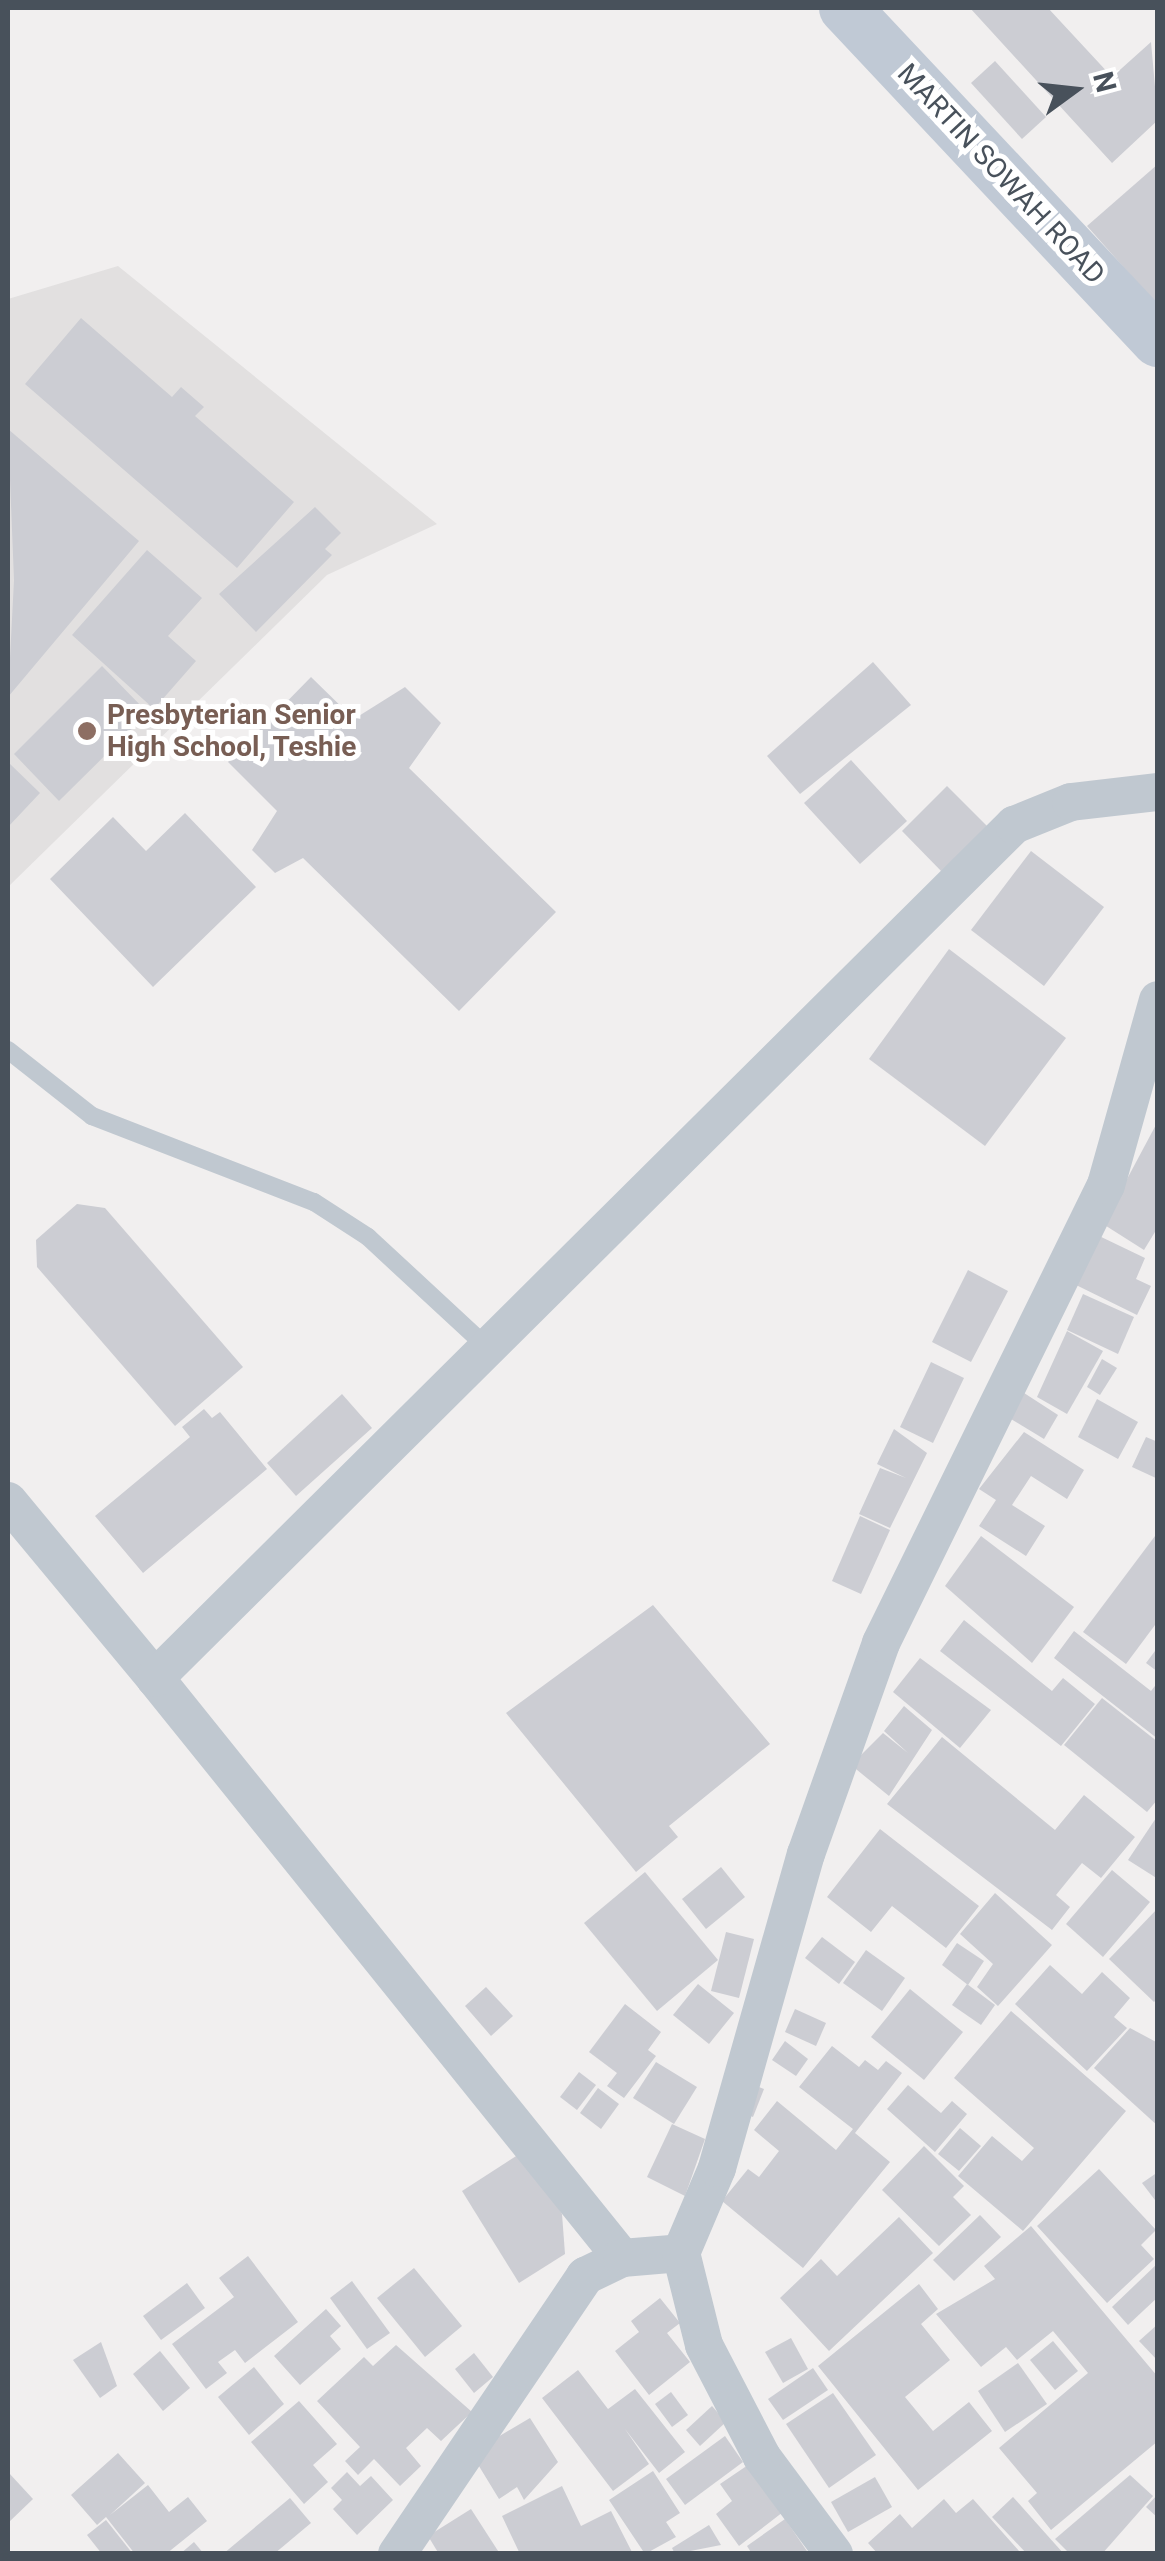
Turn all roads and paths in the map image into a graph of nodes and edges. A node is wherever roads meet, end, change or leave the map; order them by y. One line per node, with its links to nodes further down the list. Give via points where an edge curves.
1 (845, 8): 2 (street, MARTIN SOWAH ROAD)
2 (1158, 341)
3 (1158, 792): 6 (street, via 1071,802 1014,825)
4 (1158, 1000): 9 (street, via 1106,1184 881,1644 806,1854 718,2168)
5 (8, 1050): 6 (lane, via 92,1116 314,1202 368,1237)
6 (488, 1348): 8 (street)
7 (8, 1501): 8 (street)
8 (155, 1678): 10 (street)
9 (681, 2254): 10 (street); 12 (street, via 704,2345 762,2457)
10 (622, 2258): 11 (street, via 586,2276)
11 (397, 2554)
12 (834, 2554)

